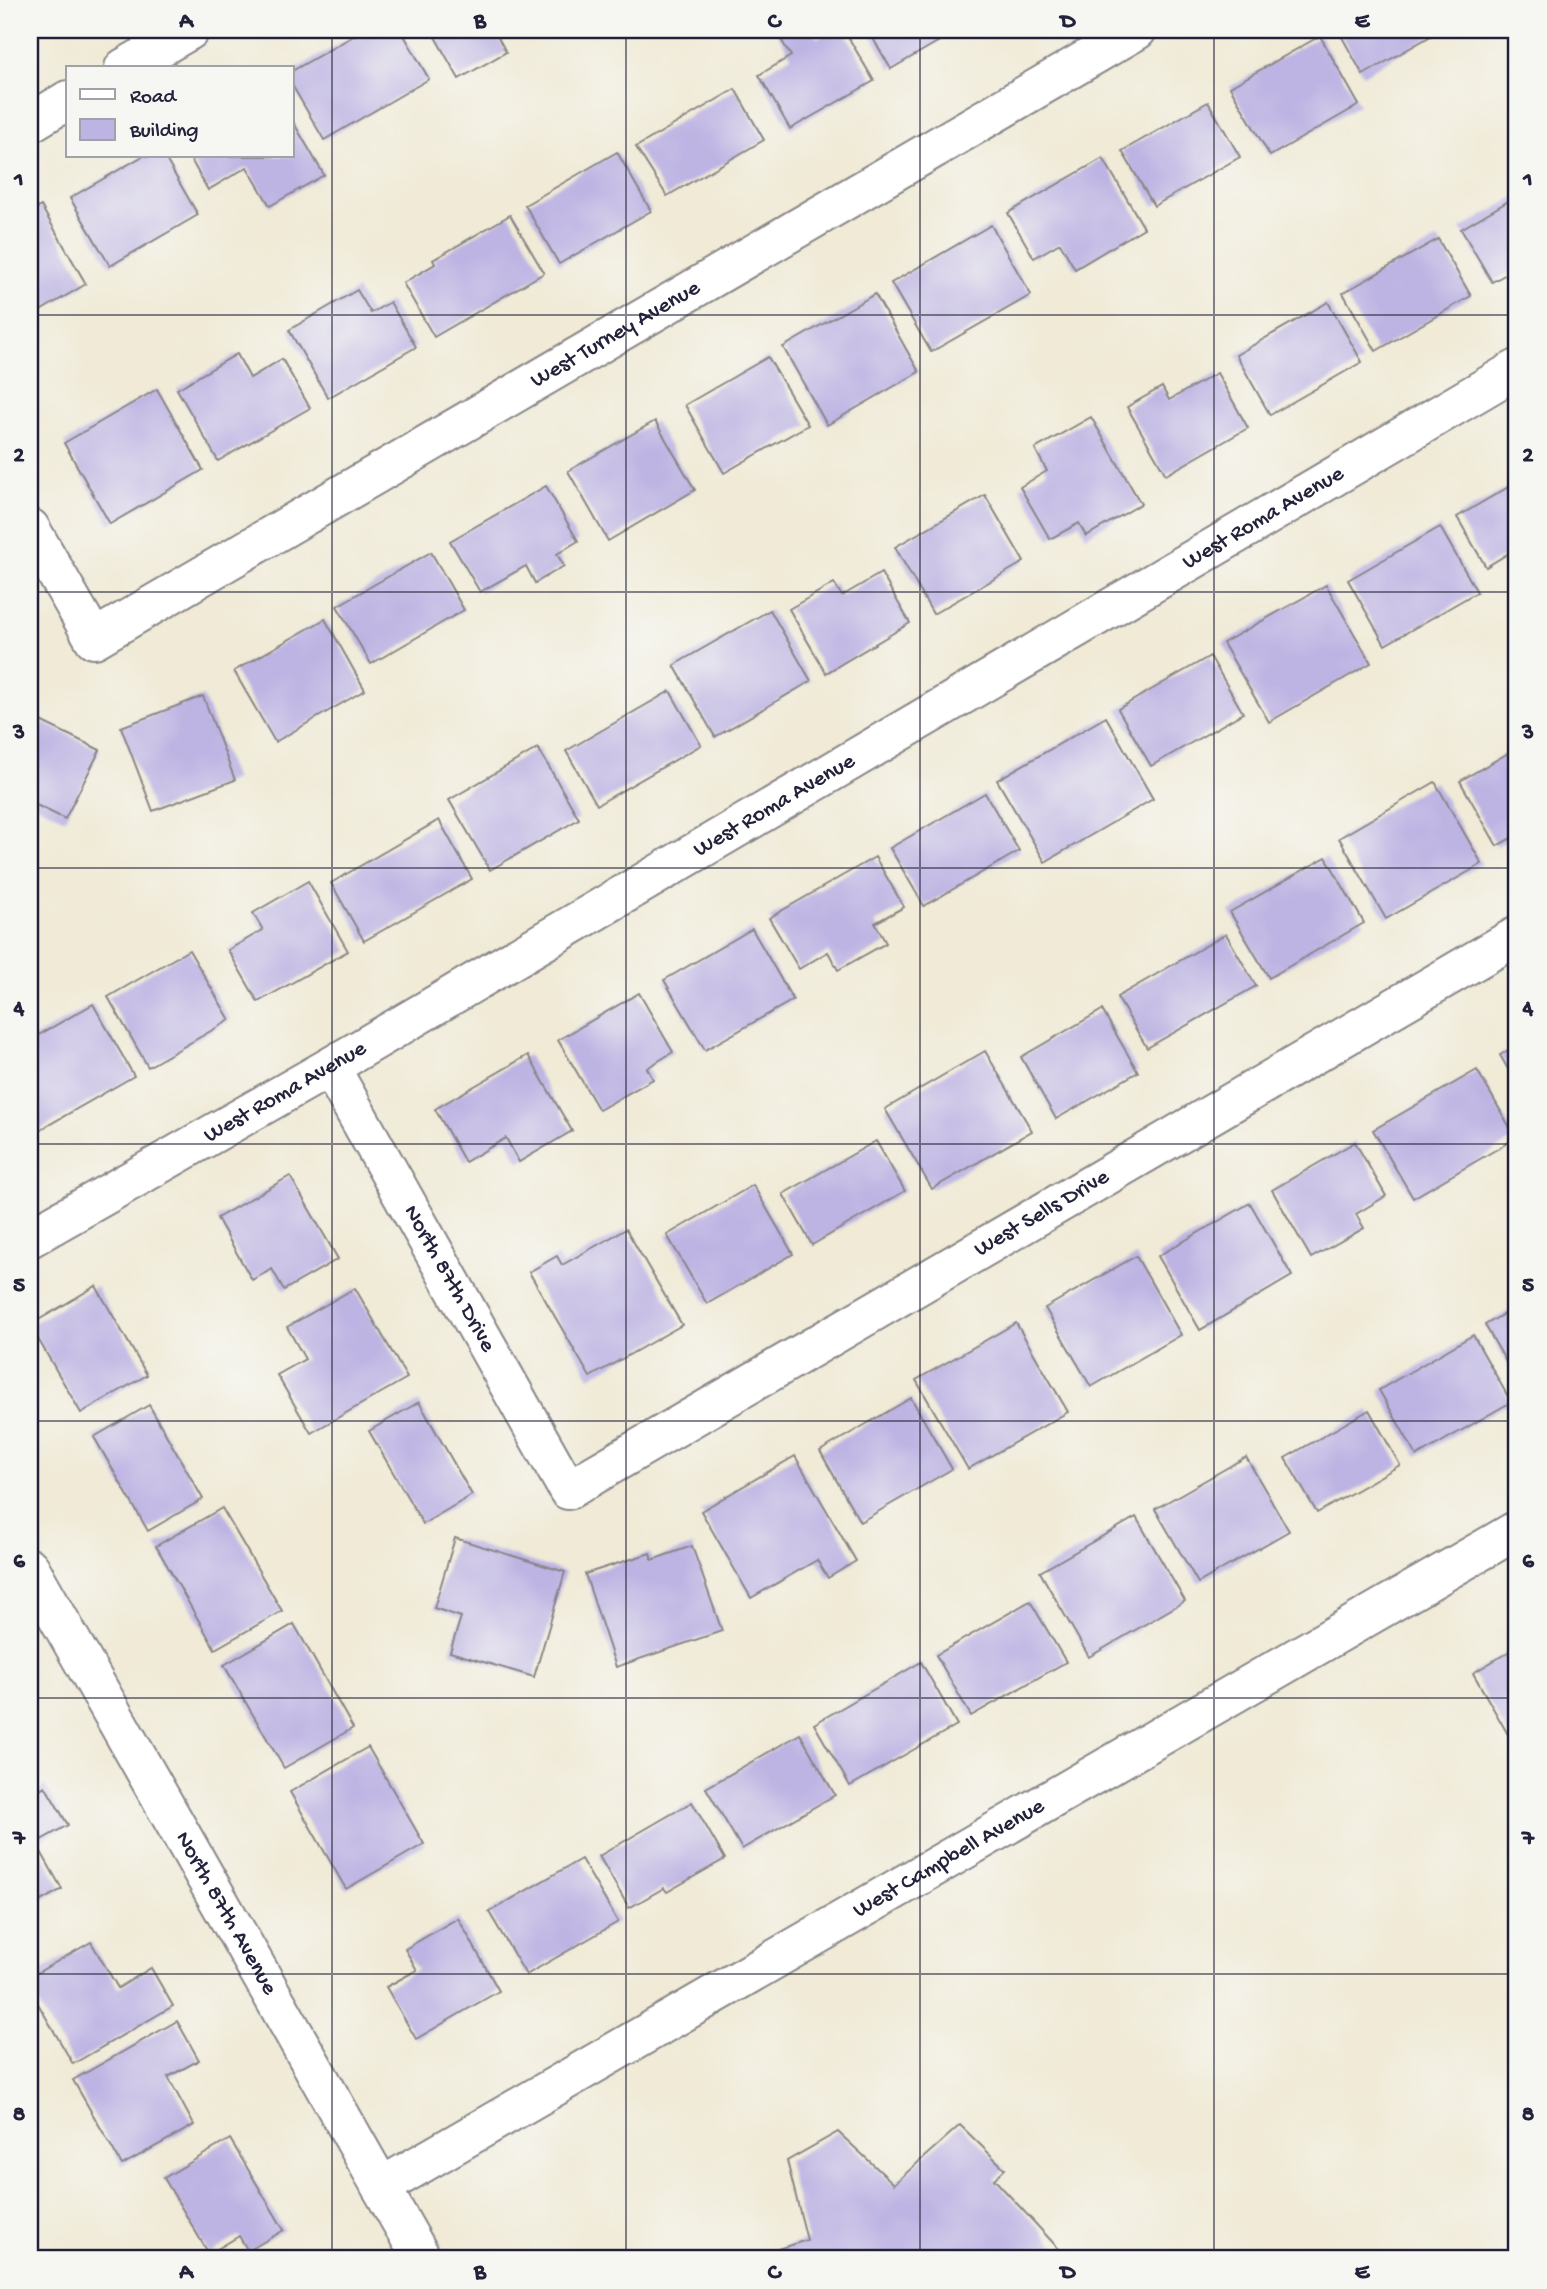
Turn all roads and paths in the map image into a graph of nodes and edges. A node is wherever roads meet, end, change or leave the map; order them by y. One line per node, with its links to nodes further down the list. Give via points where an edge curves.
1 (190, 30): 3 (street)
2 (1136, 30): 7 (street, West Turney Avenue, via 94,639)
3 (127, 66)
4 (66, 101): 5 (street)
5 (30, 123)
6 (1517, 369): 9 (street, West Roma Avenue)
7 (30, 528)
8 (1517, 936): 11 (street, West Sells Drive)
9 (330, 1067): 10 (street, West Roma Avenue); 11 (street, North 87th Drive)
10 (30, 1238)
11 (568, 1490)
12 (1517, 1530): 14 (street, West Campbell Avenue)
13 (30, 1568): 14 (street, North 87th Avenue)
14 (381, 2187): 15 (street, North 87th Avenue)
15 (422, 2259)

